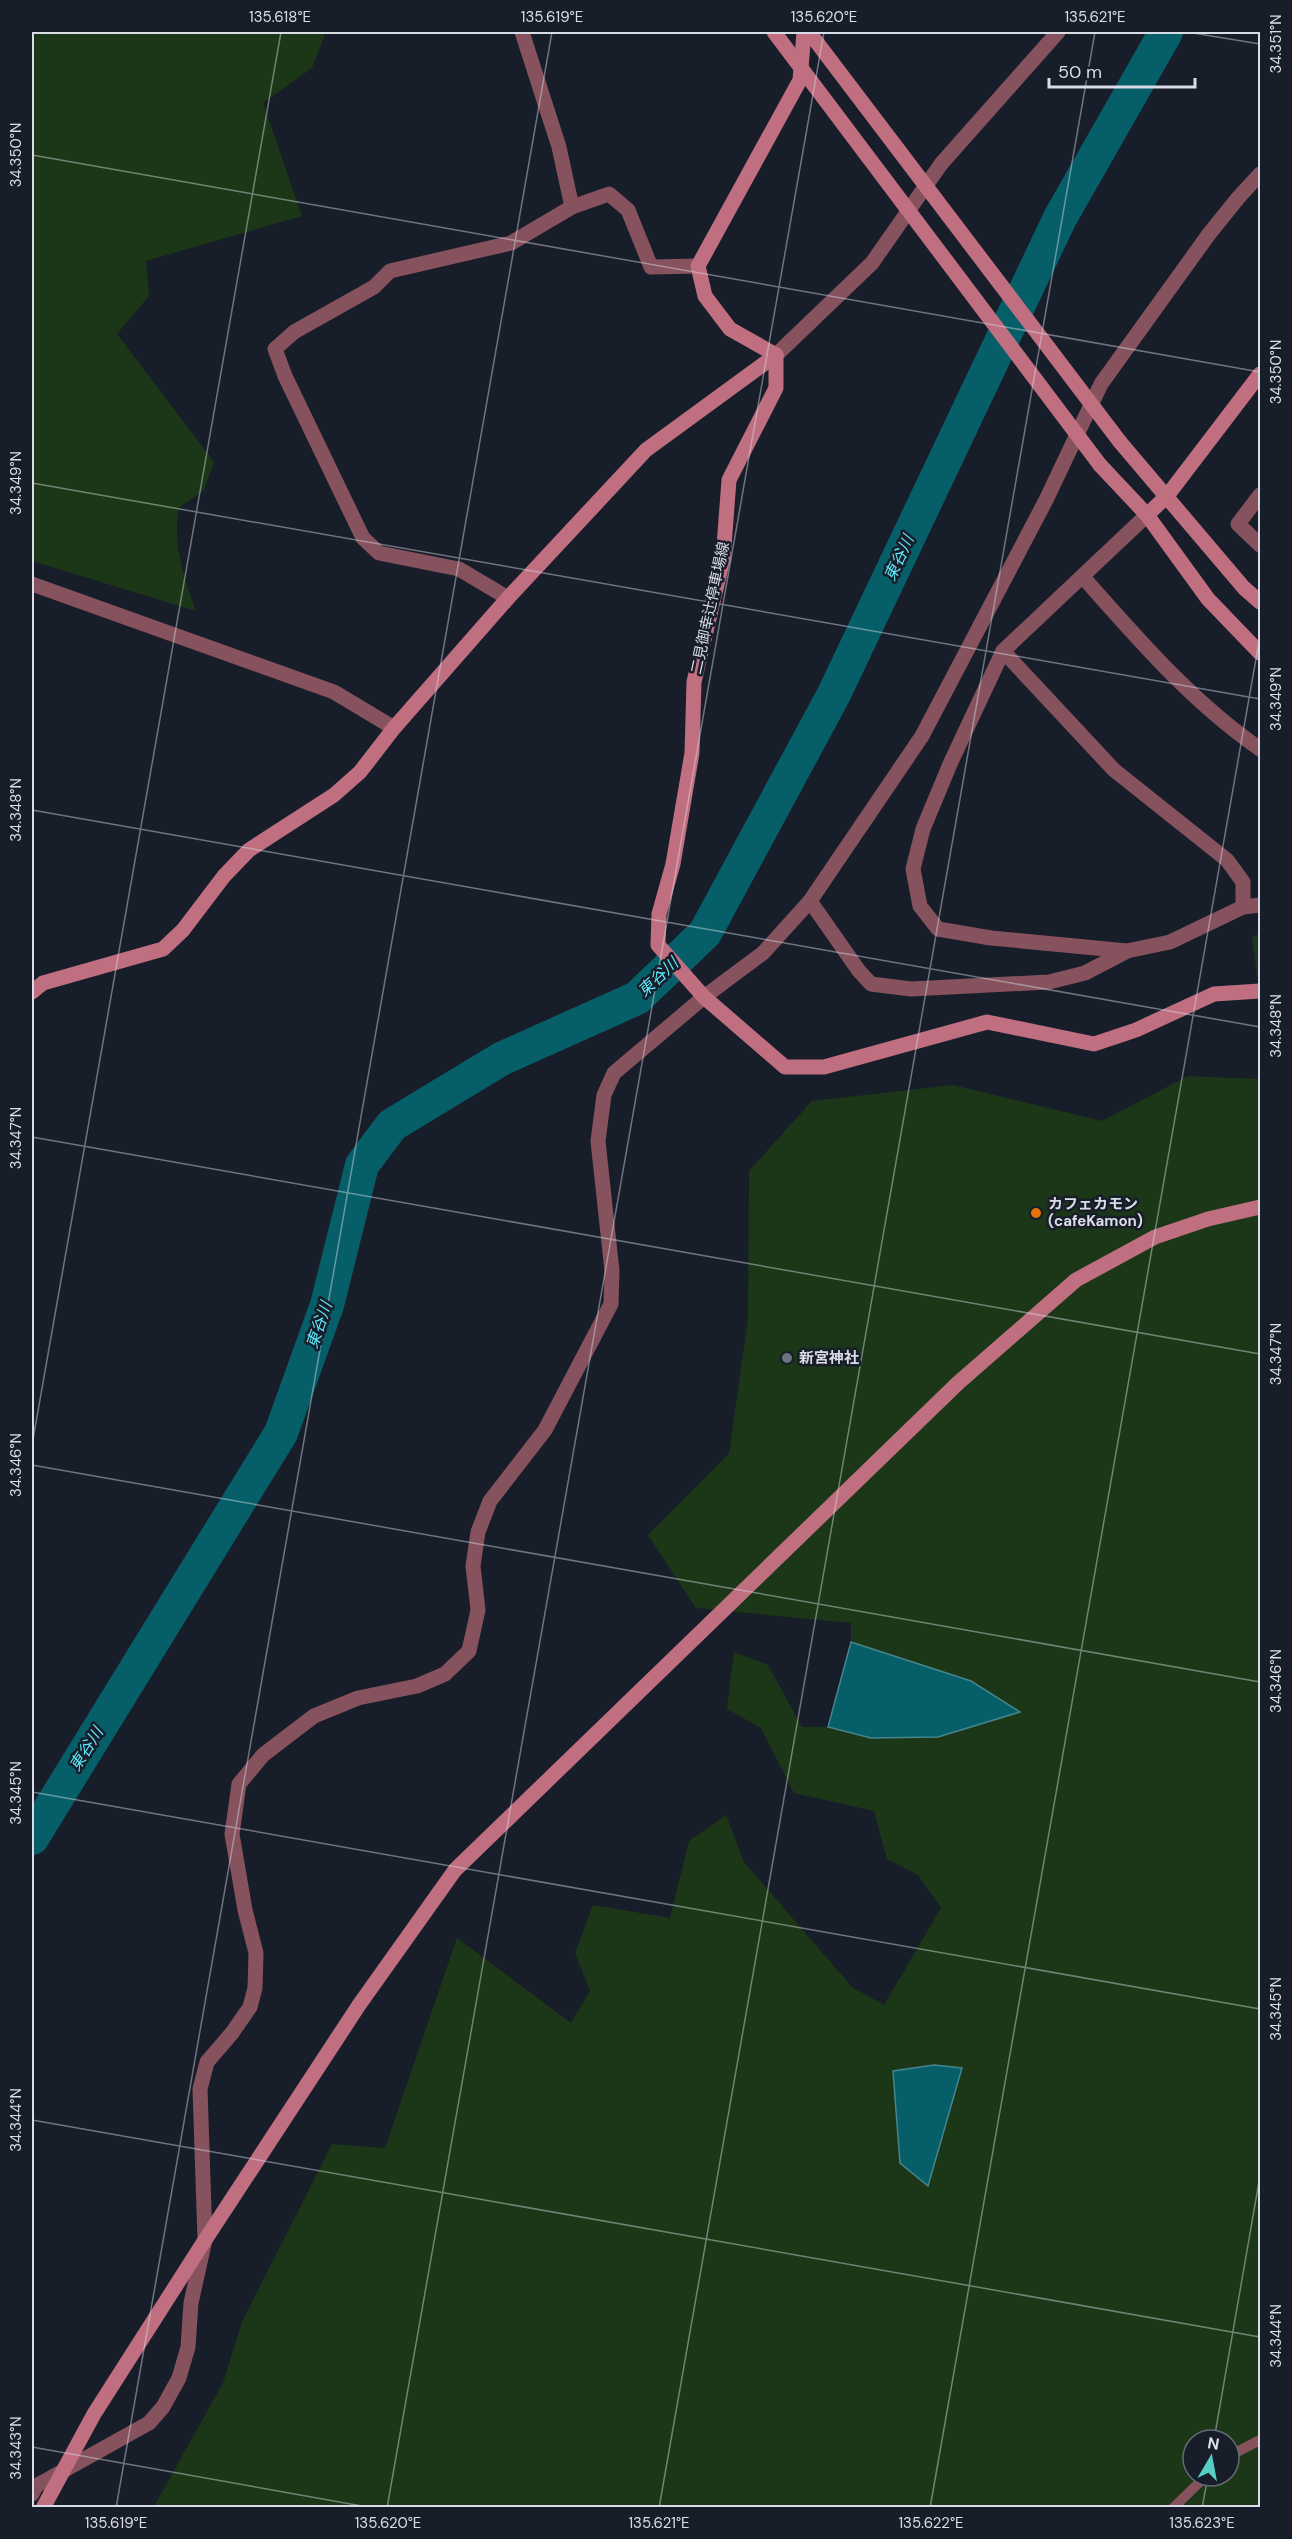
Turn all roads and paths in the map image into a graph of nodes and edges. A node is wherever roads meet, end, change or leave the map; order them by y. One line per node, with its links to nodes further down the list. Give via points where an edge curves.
1 (522, 32): 7 (street, via 559,147)
2 (774, 32): 13 (street, bridge, via 1100,465)
3 (804, 32): 8 (street, via 800,80)
4 (809, 32): 12 (street, bridge, via 1120,442)
5 (1058, 32): 9 (street, via 941,164 872,263)
6 (1260, 174): 23 (street, via 1209,234 1101,384 1046,501 922,735)
7 (572, 207): 8 (street, via 609,194 628,210 651,267); 17 (street, via 512,243 390,271 374,287 294,332 275,349 363,538 379,553 459,569)
8 (698, 266): 9 (street, via 705,296 730,329)
9 (776, 355): 17 (street, via 646,450); 29 (street, 二見御幸辻停車場線, via 776,388 729,480 723,559 694,682 692,753 673,864 659,914 658,945)
10 (1260, 374): 12 (street)
11 (1260, 495): 14 (street, via 1238,525)
12 (1167, 496): 13 (street); 18 (street)
13 (1147, 515): 15 (street); 20 (street, via 1208,599)
14 (1260, 545)
15 (1083, 577): 19 (street); 22 (street, via 1156,659 1226,725)
16 (32, 584): 21 (street, via 334,692)
17 (508, 598): 21 (street)
18 (1260, 602)
19 (1003, 651): 25 (street, via 1114,770 1227,860 1243,882); 26 (street, via 923,829 913,869 920,906 938,929)
20 (1260, 653)
21 (394, 728): 28 (street, via 360,772 334,795 249,850 163,949 44,983)
22 (1260, 749)
23 (810, 901): 26 (street, via 871,984 911,989 1049,982 1085,973); 29 (street, via 763,953)
24 (1260, 905): 25 (street)
25 (1243, 907): 26 (street, via 1170,942)
26 (1127, 951)
27 (1260, 990): 29 (street, 二見御幸辻停車場線, via 1214,994 1136,1030 1094,1044 987,1022 824,1067 786,1067)
28 (32, 992)
29 (704, 997): 31 (street, via 614,1073 604,1095 598,1142 612,1271 611,1304 545,1430 490,1501 477,1532 473,1566 478,1610 469,1651 445,1674 417,1686 358,1698 314,1716 263,1755 239,1784 232,1834 256,1953 255,1988 250,2007 207,2062 200,2089)
30 (1260, 1208): 31 (street, via 1208,1219 1155,1237 1076,1280 958,1383 537,1789 455,1870 359,2005)
31 (205, 2241): 34 (street, via 94,2414); 34 (street, via 191,2304 188,2347 179,2378 163,2407 149,2423)
32 (1260, 2440): 33 (lane)
33 (1241, 2450)
34 (63, 2473): 36 (street, via 36,2486); 37 (street)
35 (1194, 2488): 38 (lane)
36 (32, 2494)
37 (43, 2508)
38 (1173, 2508)

